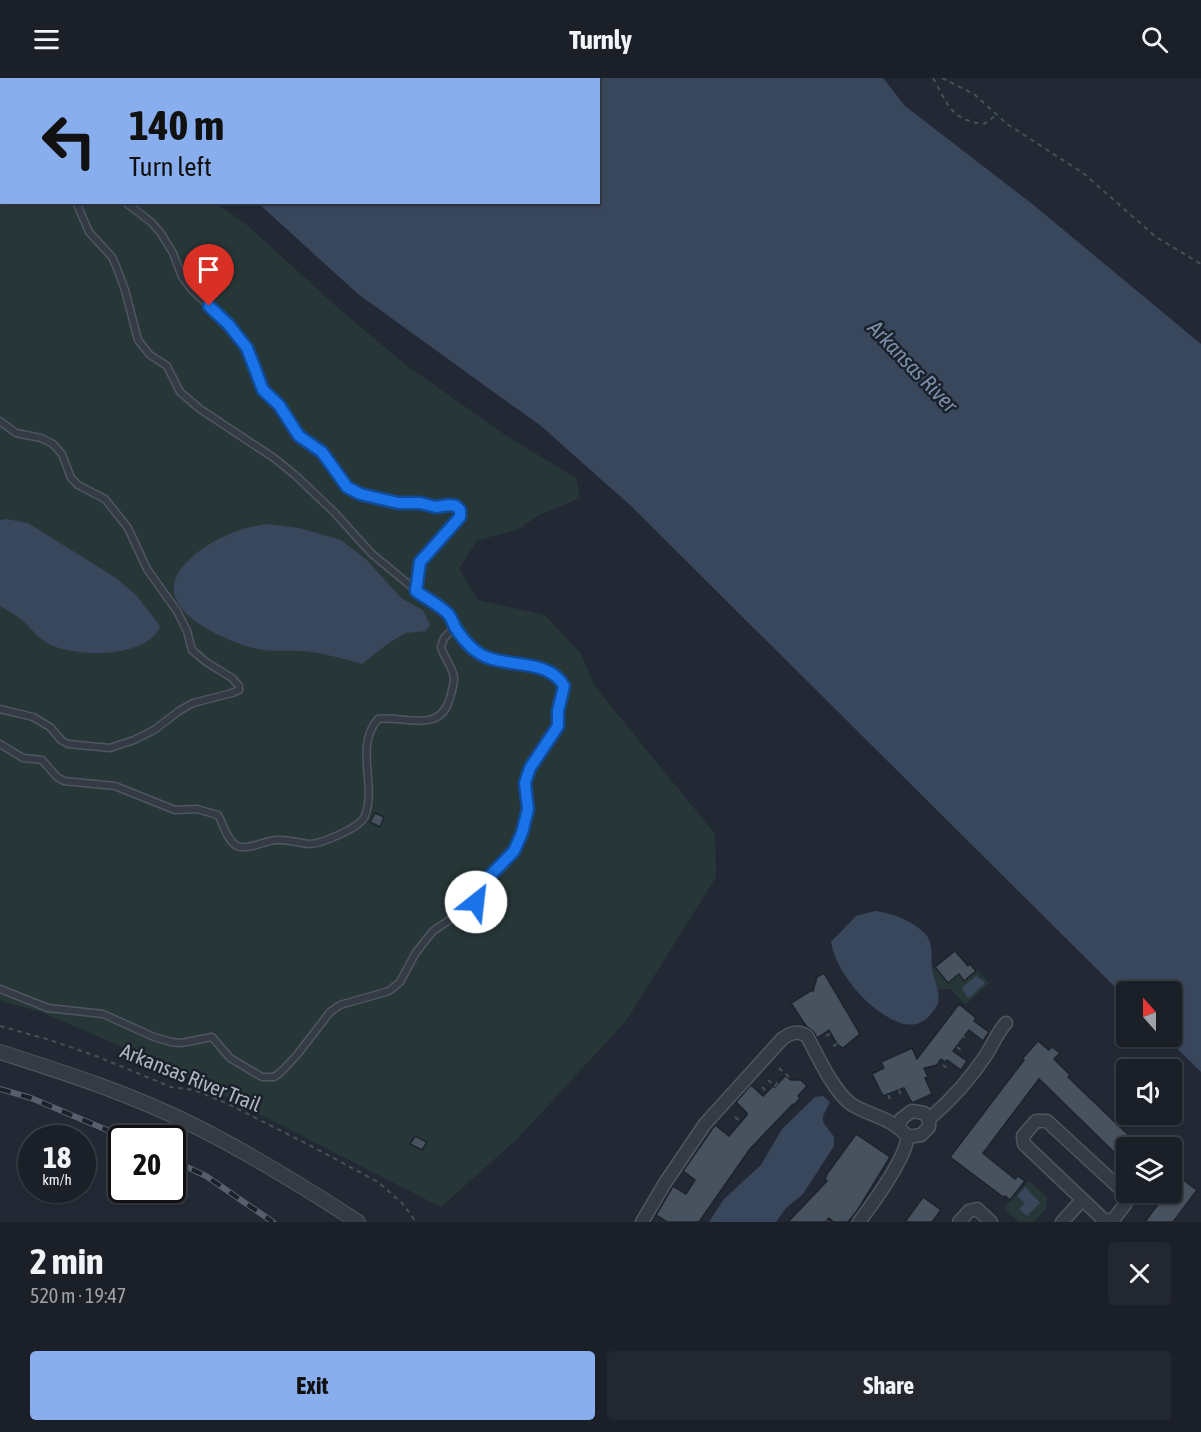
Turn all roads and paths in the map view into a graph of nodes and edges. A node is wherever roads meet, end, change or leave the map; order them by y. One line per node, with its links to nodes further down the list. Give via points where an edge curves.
1 (933, 78): 3 (path, via 953,112 968,122 984,124)
2 (942, 78): 3 (path, via 974,94)
3 (996, 115): 6 (path, via 1083,173 1156,237)
4 (77, 204): 8 (lane, via 89,232 112,257 138,340 150,355 167,366 180,392 295,475 372,554)
5 (128, 204): 8 (lane, via 160,232 182,277 247,348 263,390 279,405 299,436 322,452 347,487 398,503 449,505 460,510 460,517 420,562)
6 (1201, 264)
7 (0, 421): 10 (lane, via 16,433 53,444 78,486 105,499 128,528 147,569 177,611 192,650 239,686 232,693 193,703 134,740 110,748 68,744 33,717)
8 (416, 591): 9 (lane, via 443,609)
9 (455, 627): 11 (lane, via 441,647 454,677 447,708 438,718 429,720 378,719 367,743 369,795 365,817 353,828 318,843 275,840 237,846 218,814 197,809 175,810 115,786 63,781 42,760 23,758); 12 (lane, via 473,650 487,658 531,665 561,680 564,686 558,726 527,775 528,809 514,851 485,881 476,902 425,941 400,982 389,991 354,1000 330,1012 281,1072 267,1079 230,1058 212,1037 171,1042 103,1014 48,1008)
10 (0, 710)
11 (0, 744)
12 (0, 989)
13 (824, 1010): 14 (path)
14 (814, 1016)
15 (825, 1021): 17 (path)
16 (1006, 1023): 53 (street, via 968,1078)
17 (820, 1024)
18 (0, 1026): 87 (path, Arkansas River Trail, via 226,1103 378,1182)
19 (971, 1027): 21 (path)
20 (836, 1030): 23 (path)
21 (976, 1031)
22 (961, 1035): 24 (path)
23 (826, 1036)
24 (969, 1040)
25 (837, 1044): 26 (path)
26 (832, 1046)
27 (957, 1047): 28 (path)
28 (961, 1050)
29 (0, 1052): 86 (street, via 87,1081 196,1126)
30 (951, 1055): 31 (path)
31 (955, 1058)
32 (943, 1065): 34 (path)
33 (779, 1068): 36 (path)
34 (948, 1069)
35 (768, 1080): 38 (path, via 775,1086)
36 (792, 1080)
37 (919, 1081): 40 (path)
38 (778, 1082)
39 (908, 1086): 43 (path)
40 (922, 1086)
41 (762, 1087): 44 (path)
42 (899, 1090): 47 (path)
43 (911, 1091)
44 (767, 1092)
45 (756, 1094): 48 (path)
46 (888, 1095): 49 (path)
47 (901, 1096)
48 (761, 1100)
49 (891, 1101)
50 (748, 1103): 51 (path)
51 (752, 1106)
52 (735, 1117): 54 (path)
53 (929, 1119): 55 (street, via 924,1113 912,1111 901,1119); 57 (street, via 929,1127 921,1135)
54 (741, 1122)
55 (899, 1126): 57 (street); 88 (street, via 850,1104 807,1036 792,1033 764,1057 705,1124)
56 (722, 1135): 58 (path)
57 (908, 1137): 89 (street, via 906,1147)
58 (727, 1138)
59 (715, 1144): 60 (path)
60 (720, 1148)
61 (864, 1152): 64 (path)
62 (708, 1154): 63 (path)
63 (713, 1157)
64 (875, 1159)
65 (701, 1163): 68 (path)
66 (865, 1166): 67 (path)
67 (870, 1168)
68 (711, 1171)
69 (694, 1173): 70 (path)
70 (699, 1176)
71 (859, 1176): 72 (path)
72 (864, 1178)
73 (850, 1186): 74 (path)
74 (857, 1190)
75 (680, 1193): 76 (path)
76 (684, 1195)
77 (844, 1196): 78 (path)
78 (851, 1200)
79 (1082, 1200): 79 (street, via 1024,1144 1023,1136 1036,1121 1047,1121 1126,1194 1126,1203 1113,1220 1104,1220); 92 (street)
80 (674, 1203): 81 (path)
81 (678, 1205)
82 (824, 1211): 85 (path)
83 (667, 1216): 84 (path)
84 (671, 1218)
85 (834, 1220)
86 (358, 1222)
87 (416, 1222)
88 (642, 1222)
89 (858, 1222)
90 (959, 1222): 91 (street, via 969,1211 977,1209)
91 (991, 1222)
92 (1062, 1222)

